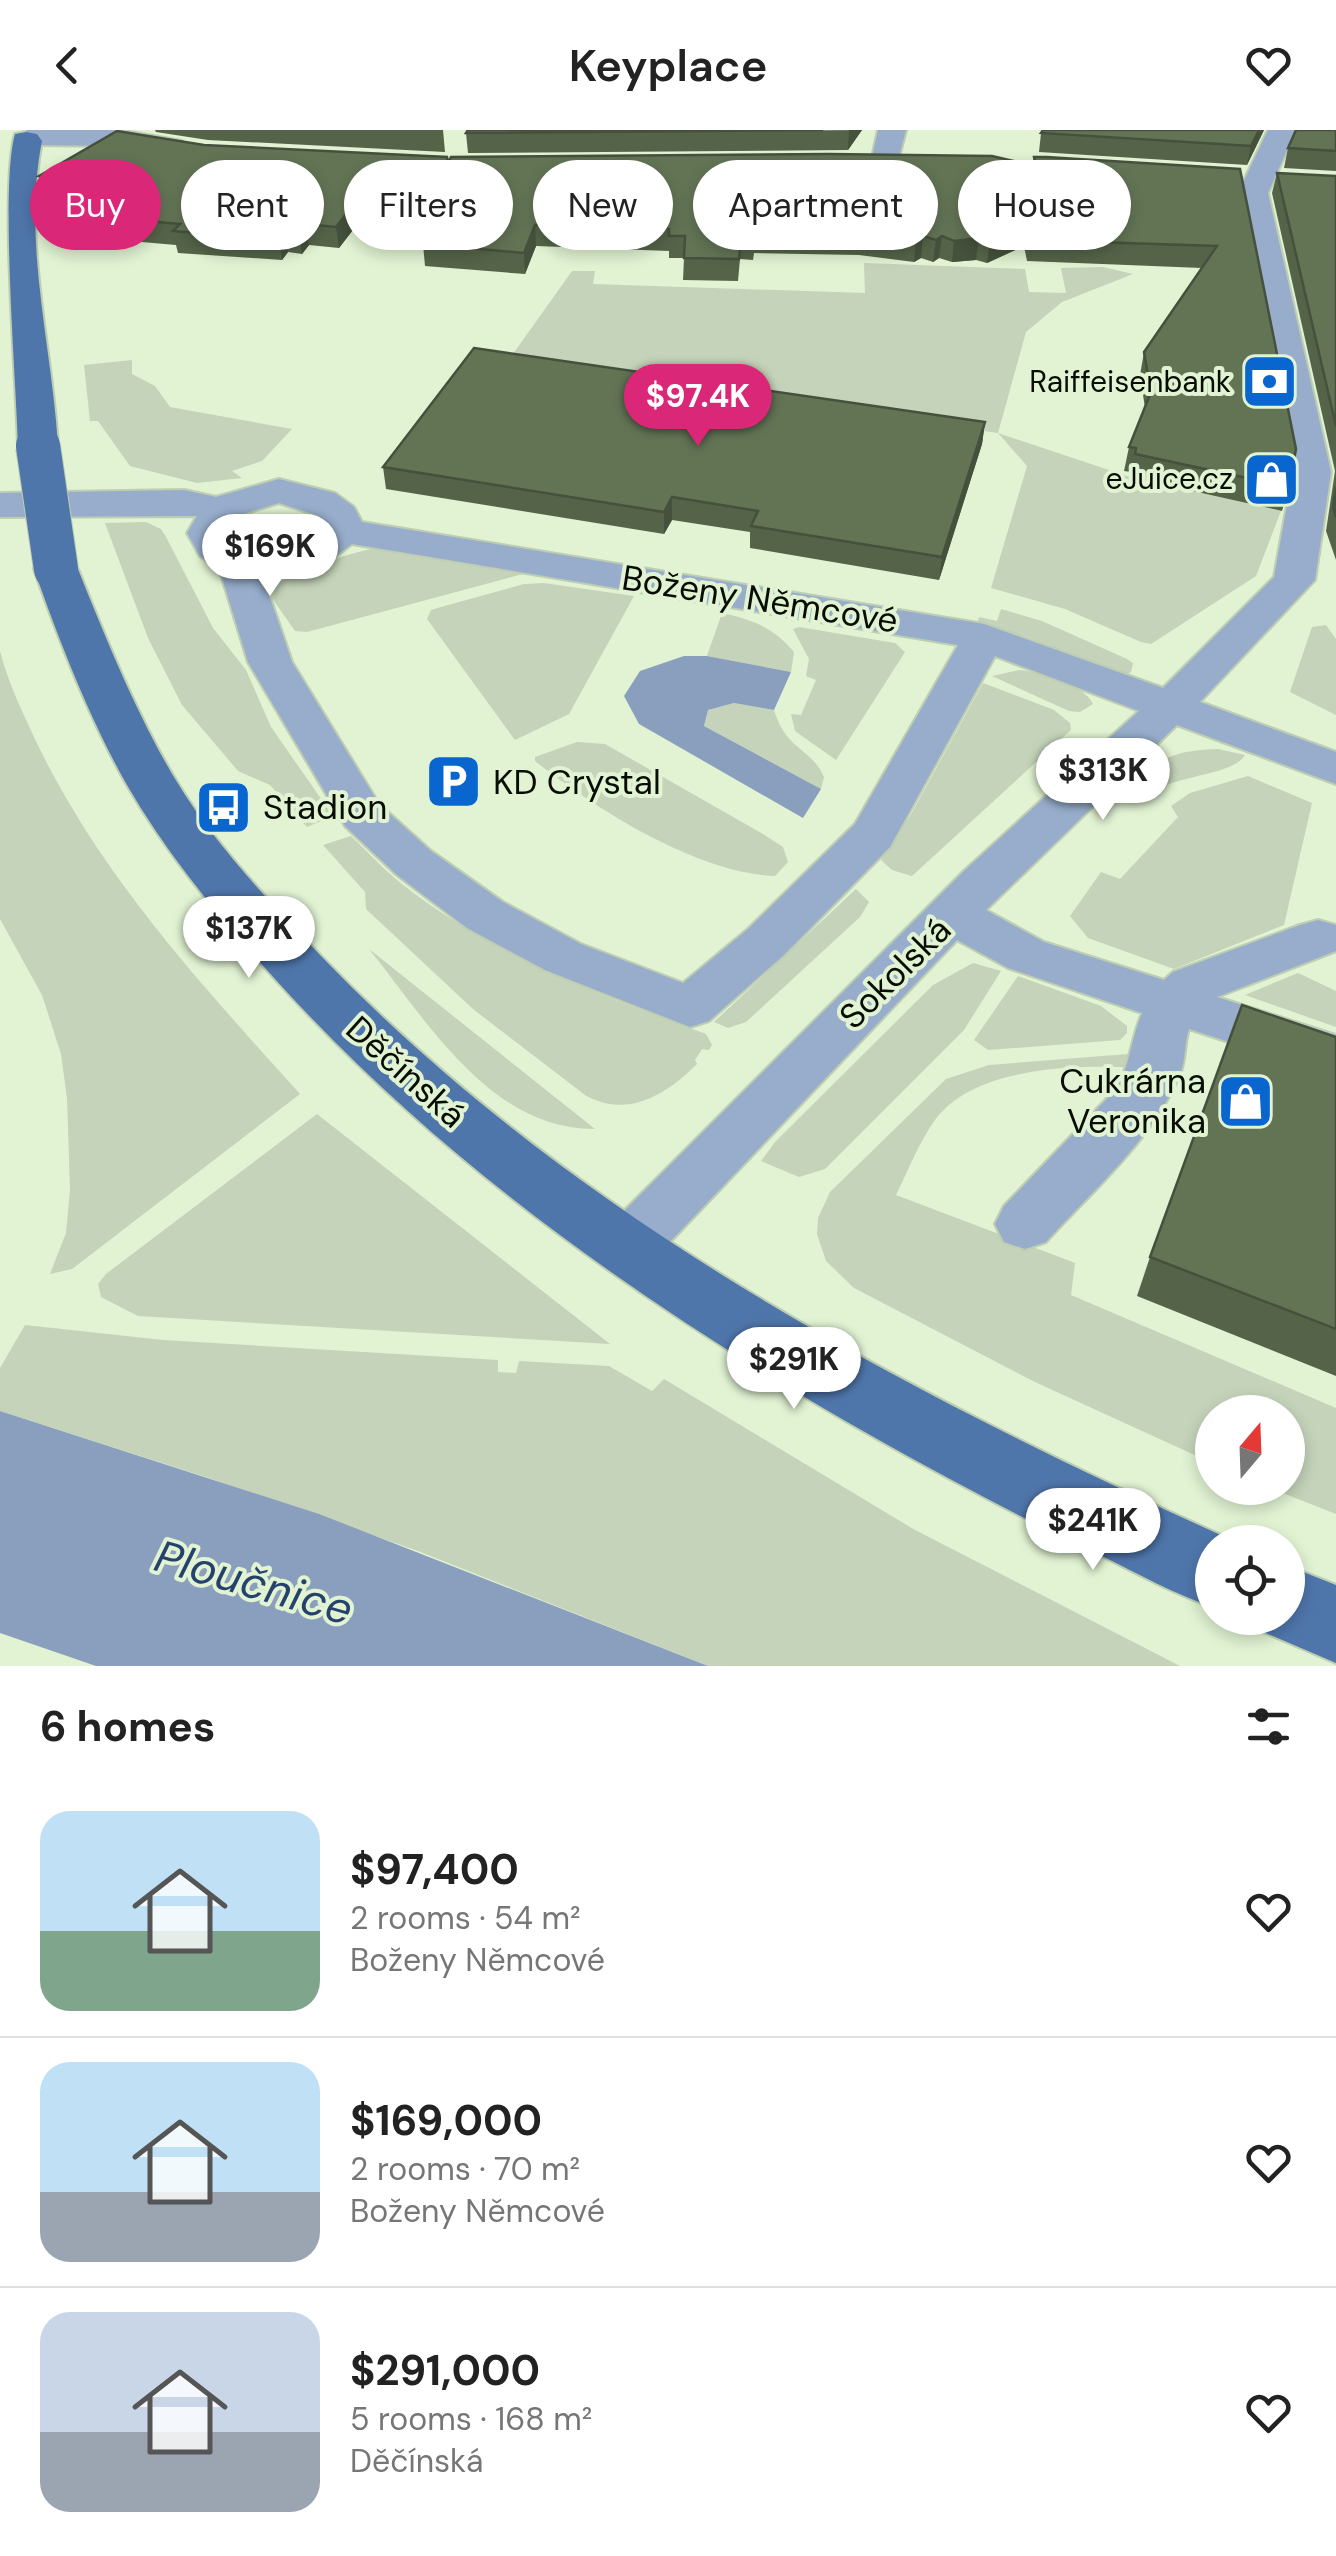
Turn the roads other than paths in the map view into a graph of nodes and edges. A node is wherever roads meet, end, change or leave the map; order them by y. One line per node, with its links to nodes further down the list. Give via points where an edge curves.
1 (892, 130): 5 (street)
2 (1282, 130): 8 (street)
3 (27, 139): 4 (street, via 109,137); 9 (main road, Děčínská)
4 (208, 153)
5 (896, 160)
6 (1292, 180): 8 (street)
7 (1219, 187): 8 (street)
8 (1257, 198): 15 (street, Sokolská, via 1312,472 1294,580)
9 (6, 228): 22 (main road, Děčínská, bridge, via 56,569 152,784 300,972 425,1092)
10 (0, 505): 11 (street, via 184,502)
11 (222, 510): 12 (street, via 258,494 300,492 332,504); 13 (street, via 211,521 210,545)
12 (340, 530): 13 (street, via 304,559); 14 (street, Boženy Němcové)
13 (237, 562): 14 (street, via 270,662 362,815 485,915 563,957 690,1007 873,834)
14 (984, 637): 15 (street, Boženy Němcové)
15 (1171, 706): 16 (street); 17 (street, Sokolská)
16 (1336, 769)
17 (954, 914): 19 (street, via 1026,955); 22 (street, Sokolská)
18 (1318, 938): 19 (street, via 1192,986)
19 (1172, 1003): 20 (street); 21 (street, via 1137,1104)
20 (1336, 1056)
21 (1025, 1224)
22 (627, 1247): 23 (main road, Děčínská, via 784,1350)
23 (1195, 1562)
24 (1305, 1611): 25 (main road)
25 (1336, 1624)

